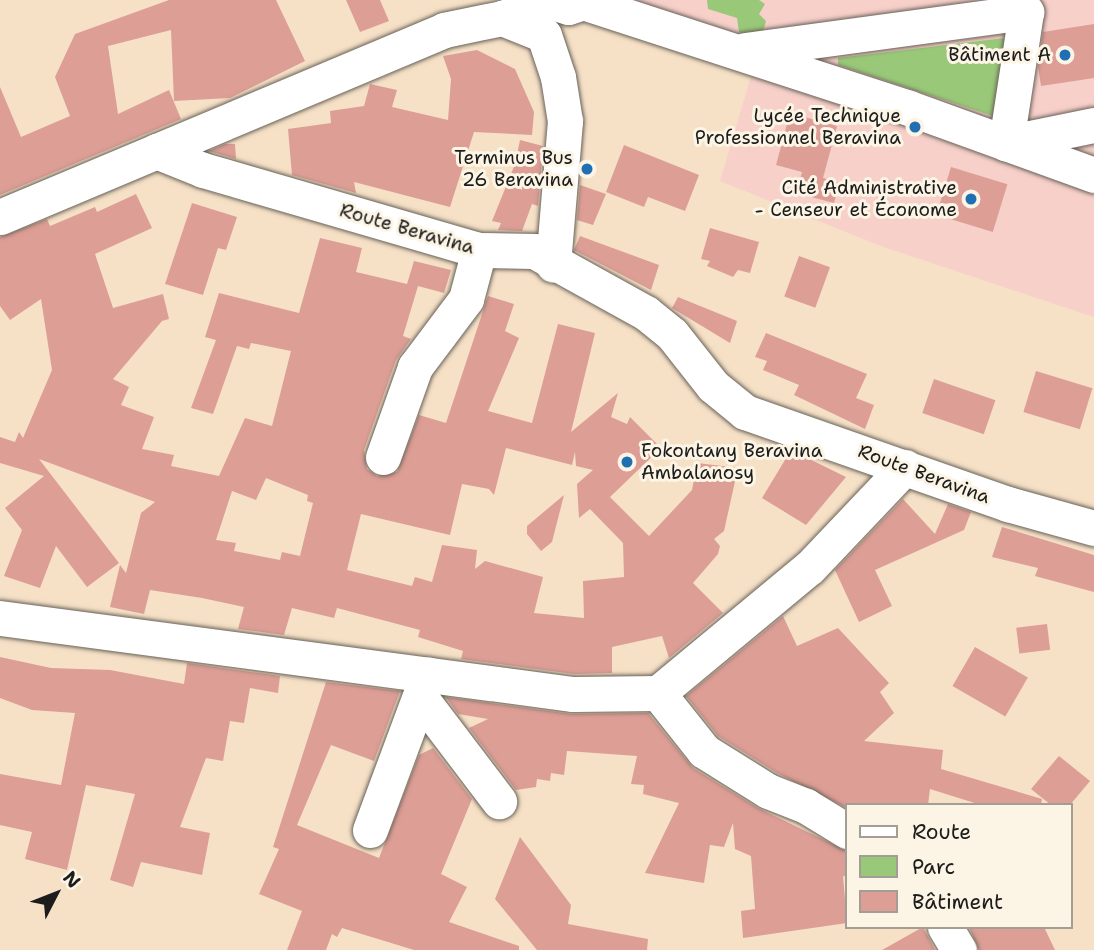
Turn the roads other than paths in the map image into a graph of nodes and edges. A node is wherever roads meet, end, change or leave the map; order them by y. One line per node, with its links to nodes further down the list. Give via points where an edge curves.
1 (636, 8): 2 (street, via 583,2 568,7 551,2); 3 (street)
2 (502, 18): 6 (street, via 444,30); 10 (street, via 544,35 558,77 565,121)
3 (738, 51): 5 (street); 5 (street, via 1026,12)
4 (1094, 125): 5 (street)
5 (1006, 144): 7 (street)
6 (156, 152): 8 (street); 9 (street, Route Beravina, via 203,170)
7 (1094, 175)
8 (0, 217)
9 (479, 250): 10 (street, Route Beravina, via 534,251); 11 (street, via 466,299 415,367)
10 (553, 265): 12 (street, Route Beravina, via 646,313 672,334 713,386 745,412)
11 (383, 457)
12 (905, 467): 13 (street, Route Beravina, via 1008,504); 16 (street, via 810,567)
13 (1094, 528)
14 (0, 618): 15 (street)
15 (424, 685): 16 (street, via 573,694); 17 (street); 18 (street)
16 (658, 693): 19 (street, via 704,751 768,791 806,806)
17 (499, 801)
18 (370, 830)
19 (846, 830)
20 (946, 929): 21 (street)
21 (959, 950)

